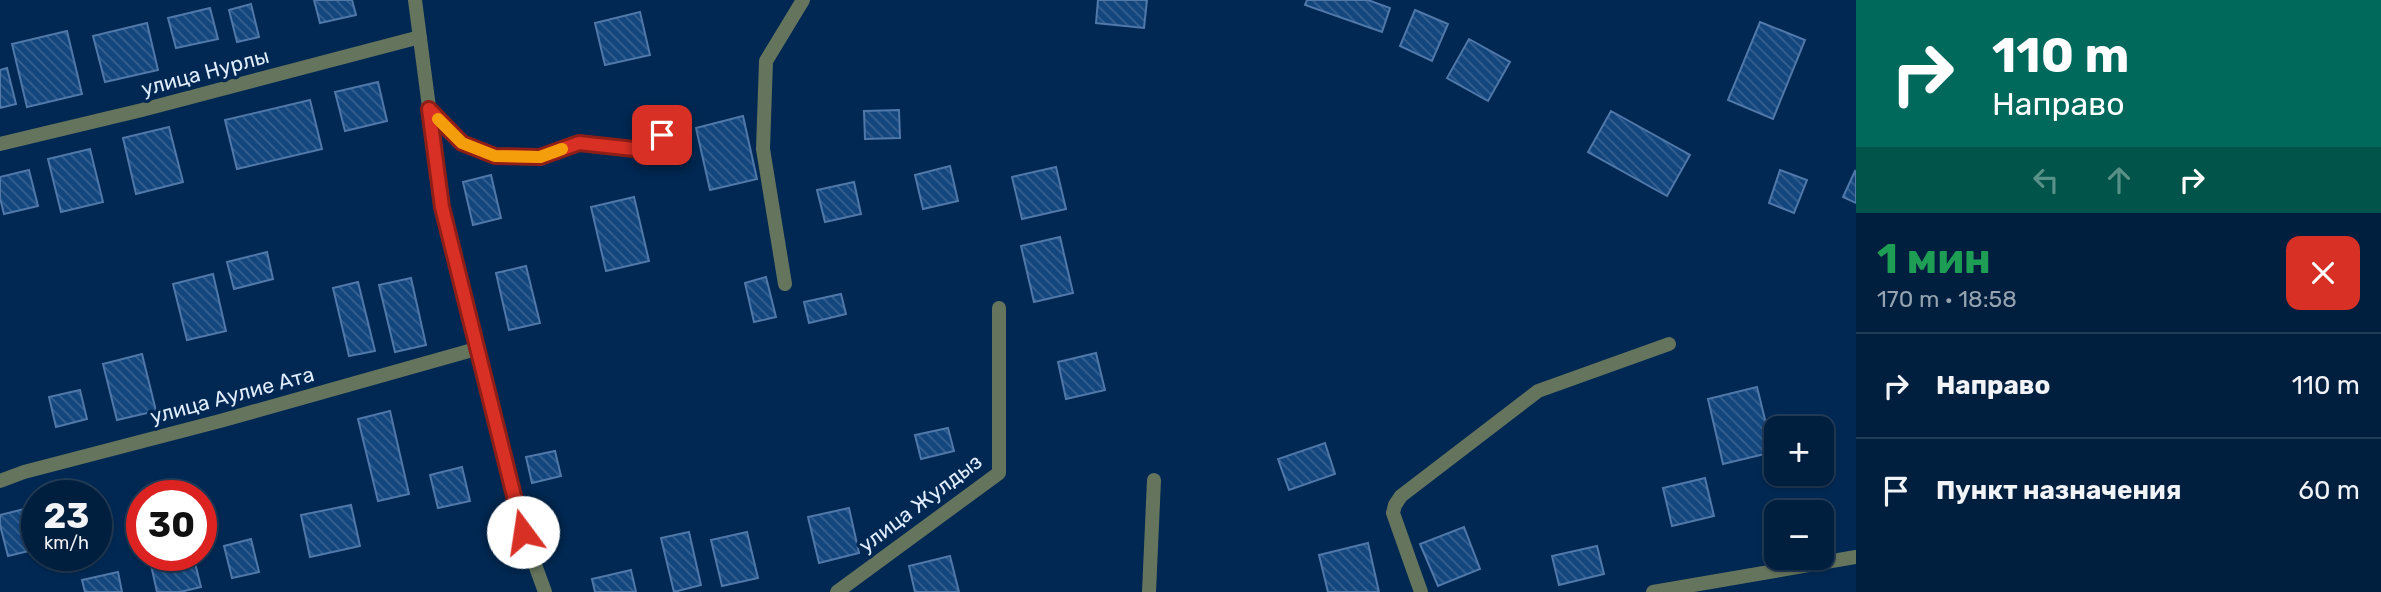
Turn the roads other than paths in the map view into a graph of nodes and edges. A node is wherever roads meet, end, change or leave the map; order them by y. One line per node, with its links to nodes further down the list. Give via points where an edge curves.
1 (415, 0): 3 (street)
2 (803, 0): 7 (street, via 766,61 763,149)
3 (420, 37): 4 (street); 6 (street, улица Нурлы)
4 (429, 109): 5 (street, via 462,143 495,156 540,157 579,143 634,149); 10 (street, via 442,207)
5 (662, 135)
6 (0, 144)
7 (785, 284)
8 (999, 308): 15 (street, улица Жулдыз, via 999,473)
9 (1669, 344): 17 (street, via 1538,391 1401,496 1393,513)
10 (476, 349): 12 (street, улица Аулие Ата); 14 (street, via 523,532)
11 (1154, 480): 16 (street)
12 (0, 481)
13 (1856, 557): 18 (street)
14 (545, 592)
15 (837, 592)
16 (1149, 592)
17 (1421, 592)
18 (1654, 592)

